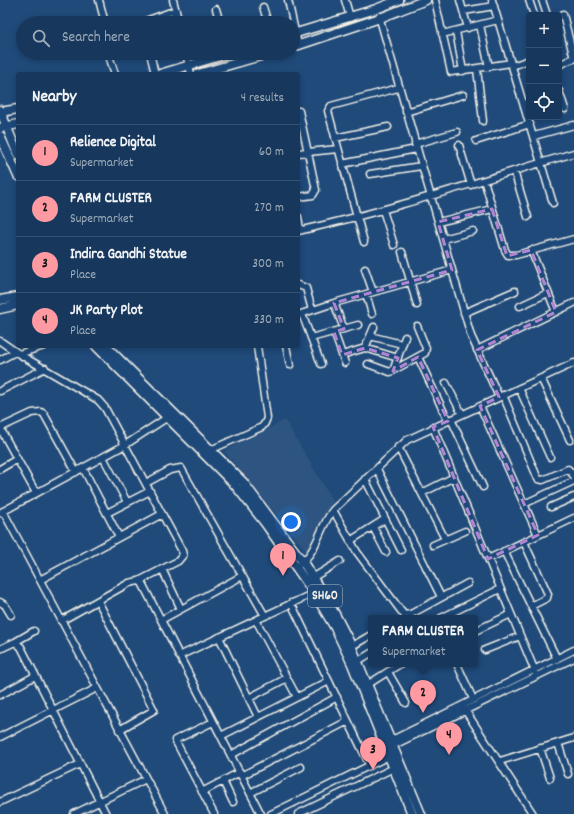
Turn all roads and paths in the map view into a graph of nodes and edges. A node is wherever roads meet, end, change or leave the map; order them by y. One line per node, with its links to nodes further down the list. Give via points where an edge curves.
1 (100, 0): 20 (street)
2 (174, 0): 15 (street)
3 (288, 0): 25 (street)
4 (345, 0): 26 (street)
5 (399, 0): 14 (main road)
6 (426, 0): 27 (main road)
7 (435, 0): 35 (street)
8 (460, 0): 16 (street)
9 (529, 0): 17 (street)
10 (542, 0): 18 (street)
11 (493, 3): 16 (street); 28 (street)
12 (263, 7): 24 (street)
13 (216, 9): 23 (street)
14 (376, 9): 26 (main road); 27 (street)
15 (176, 10): 21 (street); 22 (street)
16 (464, 11): 30 (street)
17 (533, 12)
18 (545, 12)
19 (563, 14): 34 (street)
20 (103, 16)
21 (159, 16)
22 (177, 16)
23 (218, 16)
24 (266, 16)
25 (291, 16)
26 (350, 17): 33 (main road)
27 (380, 18): 36 (main road); 55 (street)
28 (498, 20): 29 (street); 44 (street)
29 (480, 25): 30 (street); 47 (street)
30 (468, 28): 32 (street)
31 (574, 30): 34 (street)
32 (456, 31): 35 (street); 50 (street)
33 (300, 32)
34 (567, 33): 37 (street)
35 (442, 34): 50 (street, via 450,70)
36 (300, 44)
37 (574, 58): 45 (street)
38 (110, 60): 51 (street)
39 (152, 60): 52 (street)
40 (188, 60): 46 (street)
41 (205, 60): 46 (main road)
42 (251, 60): 49 (main road)
43 (526, 61): 44 (street)
44 (512, 64): 47 (street); 65 (street)
45 (562, 64)
46 (189, 65): 53 (main road); 54 (street)
47 (489, 67): 48 (street)
48 (477, 69): 50 (street); 63 (street)
49 (220, 71)
50 (463, 71)
51 (114, 72)
52 (155, 72)
53 (166, 72)
54 (191, 72)
55 (398, 88): 61 (street); 72 (street, via 331,106 328,114)
56 (463, 94): 61 (street)
57 (562, 100): 59 (street)
58 (16, 109): 60 (main road)
59 (565, 109)
60 (0, 111): 67 (main road)
61 (406, 112): 75 (street)
62 (300, 116): 78 (street)
63 (483, 121)
64 (16, 124): 67 (main road)
65 (530, 124): 71 (street); 73 (street)
66 (574, 125): 71 (street)
67 (3, 127): 77 (main road)
68 (388, 127): 72 (street)
69 (457, 132): 75 (street)
70 (0, 136): 85 (main road)
71 (534, 136): 81 (street)
72 (334, 138): 76 (street)
73 (476, 141)
74 (459, 145): 88 (street)
75 (416, 146): 82 (street); 83 (street)
76 (338, 149): 78 (street); 82 (street)
77 (16, 151)
78 (308, 152): 79 (street); 89 (street, via 316,192 313,196)
79 (300, 153)
80 (574, 153): 81 (street)
81 (542, 162): 84 (street); 91 (street)
82 (342, 164): 94 (street)
83 (421, 166): 86 (street); 90 (street)
84 (514, 171): 87 (street); 95 (street)
85 (16, 172)
86 (370, 174)
87 (484, 180): 88 (street); 92 (street)
88 (471, 184): 90 (street)
89 (300, 197)
90 (430, 197): 93 (street); 96 (street)
91 (553, 203)
92 (492, 209): 96 (street); 103 (street, via 507,254 512,256)
93 (383, 210): 94 (street); 102 (street)
94 (358, 217): 97 (street); 101 (street)
95 (528, 217)
96 (438, 222): 99 (street)
97 (300, 231)
98 (473, 231): 99 (street)
99 (443, 239): 106 (street)
100 (574, 239): 103 (street)
101 (364, 242)
102 (394, 245)
103 (531, 250): 111 (street)
104 (402, 252): 107 (street)
105 (365, 269): 110 (street)
106 (452, 270): 107 (street); 122 (street)
107 (410, 282): 110 (street); 117 (street)
108 (300, 286): 120 (street, via 306,288)
109 (515, 291): 122 (street)
110 (370, 293): 114 (street); 123 (street)
111 (548, 293): 118 (street); 121 (street)
112 (16, 297): 113 (main road)
113 (0, 300)
114 (334, 303): 120 (street); 128 (street)
115 (574, 303): 121 (street)
116 (16, 305): 119 (main road)
117 (417, 305)
118 (520, 306)
119 (0, 308)
120 (312, 310): 124 (street)
121 (556, 312): 141 (street)
122 (464, 313): 141 (street)
123 (372, 314)
124 (300, 315): 132 (street)
125 (358, 325): 128 (street)
126 (417, 326): 144 (street, via 426,350)
127 (374, 327): 130 (street)
128 (344, 329): 129 (street)
129 (334, 332): 132 (street); 143 (street)
130 (370, 336): 134 (street); 140 (street)
131 (404, 337): 134 (street)
132 (311, 338): 149 (street)
133 (0, 341): 142 (street)
134 (402, 344): 145 (street)
135 (36, 348): 142 (street)
136 (98, 348): 161 (main road, SH60)
137 (108, 348): 161 (main road, SH60)
138 (258, 348): 168 (street, via 266,424)
139 (286, 348): 151 (street)
140 (365, 348): 143 (street); 145 (street)
141 (477, 350): 158 (street)
142 (17, 353): 146 (street); 152 (street)
143 (342, 355): 147 (street)
144 (418, 357): 153 (street); 162 (street)
145 (398, 358): 153 (street)
146 (0, 360)
147 (345, 363)
148 (574, 363): 154 (street)
149 (321, 364)
150 (368, 364): 153 (street)
151 (290, 365)
152 (45, 368): 157 (street); 166 (street, via 98,400)
153 (393, 372)
154 (541, 378): 156 (street); 165 (street)
155 (446, 383): 160 (street)
156 (519, 388): 158 (street); 170 (street)
157 (0, 391)
158 (501, 396): 159 (street); 176 (street, via 538,478 543,480 568,468)
159 (480, 406): 160 (street); 187 (street)
160 (462, 414): 162 (street)
161 (170, 415): 166 (street); 168 (main road, SH60)
162 (449, 420): 163 (street); 181 (street)
163 (433, 427): 167 (street); 177 (street)
164 (0, 428): 171 (street); 175 (street, via 32,413 41,412)
165 (570, 440)
166 (125, 445): 169 (street); 180 (street)
167 (398, 447): 174 (street); 184 (street)
168 (208, 451): 208 (main road, SH60, via 243,482); 209 (main road, SH60)
169 (103, 457): 172 (street); 186 (street)
170 (550, 457)
171 (17, 459): 173 (street); 183 (street)
172 (83, 468): 175 (street); 191 (street)
173 (0, 469)
174 (377, 469): 178 (street); 218 (street)
175 (76, 472): 183 (street)
176 (574, 476)
177 (454, 477): 184 (street); 206 (street)
178 (365, 479): 189 (street); 194 (street)
179 (574, 481): 187 (street)
180 (146, 483): 182 (street); 211 (street, via 170,470 181,468)
181 (483, 486)
182 (150, 491): 186 (street); 192 (street)
183 (36, 493): 190 (street)
184 (422, 493): 199 (street)
185 (574, 497): 188 (street)
186 (128, 502): 191 (street)
187 (524, 504): 197 (street)
188 (552, 507)
189 (333, 510): 200 (street); 208 (street, via 310,554)
190 (1, 512): 213 (street)
191 (106, 513): 198 (street)
192 (162, 514): 198 (street); 210 (street, via 182,555 178,561)
193 (574, 518): 197 (street)
194 (385, 519): 195 (street); 203 (street)
195 (372, 527): 200 (street); 205 (street)
196 (465, 531): 199 (street)
197 (538, 535): 201 (street)
198 (119, 537): 213 (street)
199 (445, 540): 202 (street)
200 (350, 541): 218 (street, via 404,615 411,614)
201 (524, 542): 204 (street); 222 (street, via 548,594 546,598)
202 (433, 545)
203 (401, 550)
204 (504, 551): 206 (street); 222 (street)
205 (386, 552)
206 (488, 559): 216 (street)
207 (340, 561): 212 (street)
208 (303, 562): 209 (street); 212 (main road, SH60)
209 (296, 567): 217 (main road, SH60)
210 (162, 569): 214 (street); 223 (street)
211 (242, 576): 223 (street); 227 (street)
212 (314, 577): 237 (main road, SH60)
213 (40, 580): 230 (street)
214 (139, 581): 219 (street, via 129,583); 228 (street)
215 (468, 583): 218 (street)
216 (500, 589): 224 (street); 226 (street)
217 (314, 593): 221 (street); 273 (main road, SH60, via 352,664)
218 (441, 597)
219 (98, 601): 230 (street); 267 (street, via 154,710)
220 (0, 602): 225 (street, via 6,605)
221 (291, 603): 227 (street); 252 (street)
222 (531, 606): 244 (street)
223 (181, 609): 228 (street)
224 (511, 614): 231 (street); 233 (street)
225 (11, 615)
226 (447, 615)
227 (265, 616): 229 (street)
228 (161, 620): 242 (street)
229 (256, 620): 234 (street); 251 (street)
230 (61, 621): 254 (street)
231 (478, 630)
232 (34, 631): 236 (street)
233 (520, 636): 239 (street); 249 (street)
234 (219, 637): 242 (street); 258 (street)
235 (368, 637): 237 (street)
236 (15, 642): 238 (street); 250 (street, via 21,647)
237 (352, 646): 245 (main road, SH60)
238 (0, 648)
239 (486, 650)
240 (574, 650): 244 (street)
241 (368, 655): 245 (street)
242 (179, 656): 266 (street)
243 (574, 658): 249 (street)
244 (556, 659): 249 (street)
245 (358, 661): 253 (main road, SH60)
246 (396, 667): 248 (street)
247 (458, 667): 259 (street)
248 (388, 672): 253 (street); 260 (street)
249 (535, 673): 259 (street); 263 (street)
250 (35, 676): 255 (street); 262 (street)
251 (287, 678): 256 (street); 258 (street)
252 (329, 681): 256 (street); 257 (street)
253 (367, 685): 273 (main road, SH60)
254 (97, 688): 262 (street); 267 (street)
255 (0, 694)
256 (297, 697): 264 (street)
257 (337, 697): 265 (street); 274 (street)
258 (249, 698): 264 (street)
259 (473, 699): 261 (street)
260 (406, 703)
261 (461, 705): 263 (street); 273 (street)
262 (53, 710): 269 (street); 276 (street)
263 (465, 710): 273 (street); 275 (street)
264 (258, 717): 268 (street)
265 (348, 721): 277 (street); 280 (street)
266 (213, 722): 268 (street); 285 (street, via 175,740)
267 (119, 730): 283 (street)
268 (220, 736): 274 (street)
269 (0, 737)
270 (574, 738): 271 (street)
271 (558, 743): 272 (street); 281 (street)
272 (540, 748): 275 (street); 282 (street)
273 (392, 749): 277 (street); 278 (main road, SH60)
274 (231, 755): 280 (street)
275 (500, 761): 299 (street)
276 (80, 764): 287 (street); 288 (street)
277 (370, 766): 295 (street)
278 (397, 766): 296 (street); 297 (main road, SH60); 298 (main road, SH60)
279 (301, 767): 286 (street)
280 (240, 774): 284 (street); 286 (street)
281 (568, 774)
282 (550, 778)
283 (146, 779): 288 (street); 292 (street)
284 (223, 781): 285 (street); 289 (street)
285 (202, 792): 293 (street)
286 (250, 793): 294 (street)
287 (0, 802)
288 (99, 802): 290 (street); 291 (street)
289 (233, 802)
290 (74, 814)
291 (106, 814)
292 (165, 814)
293 (214, 814)
294 (261, 814)
295 (271, 814)
296 (299, 814)
297 (412, 814)
298 (420, 814)
299 (533, 814)

